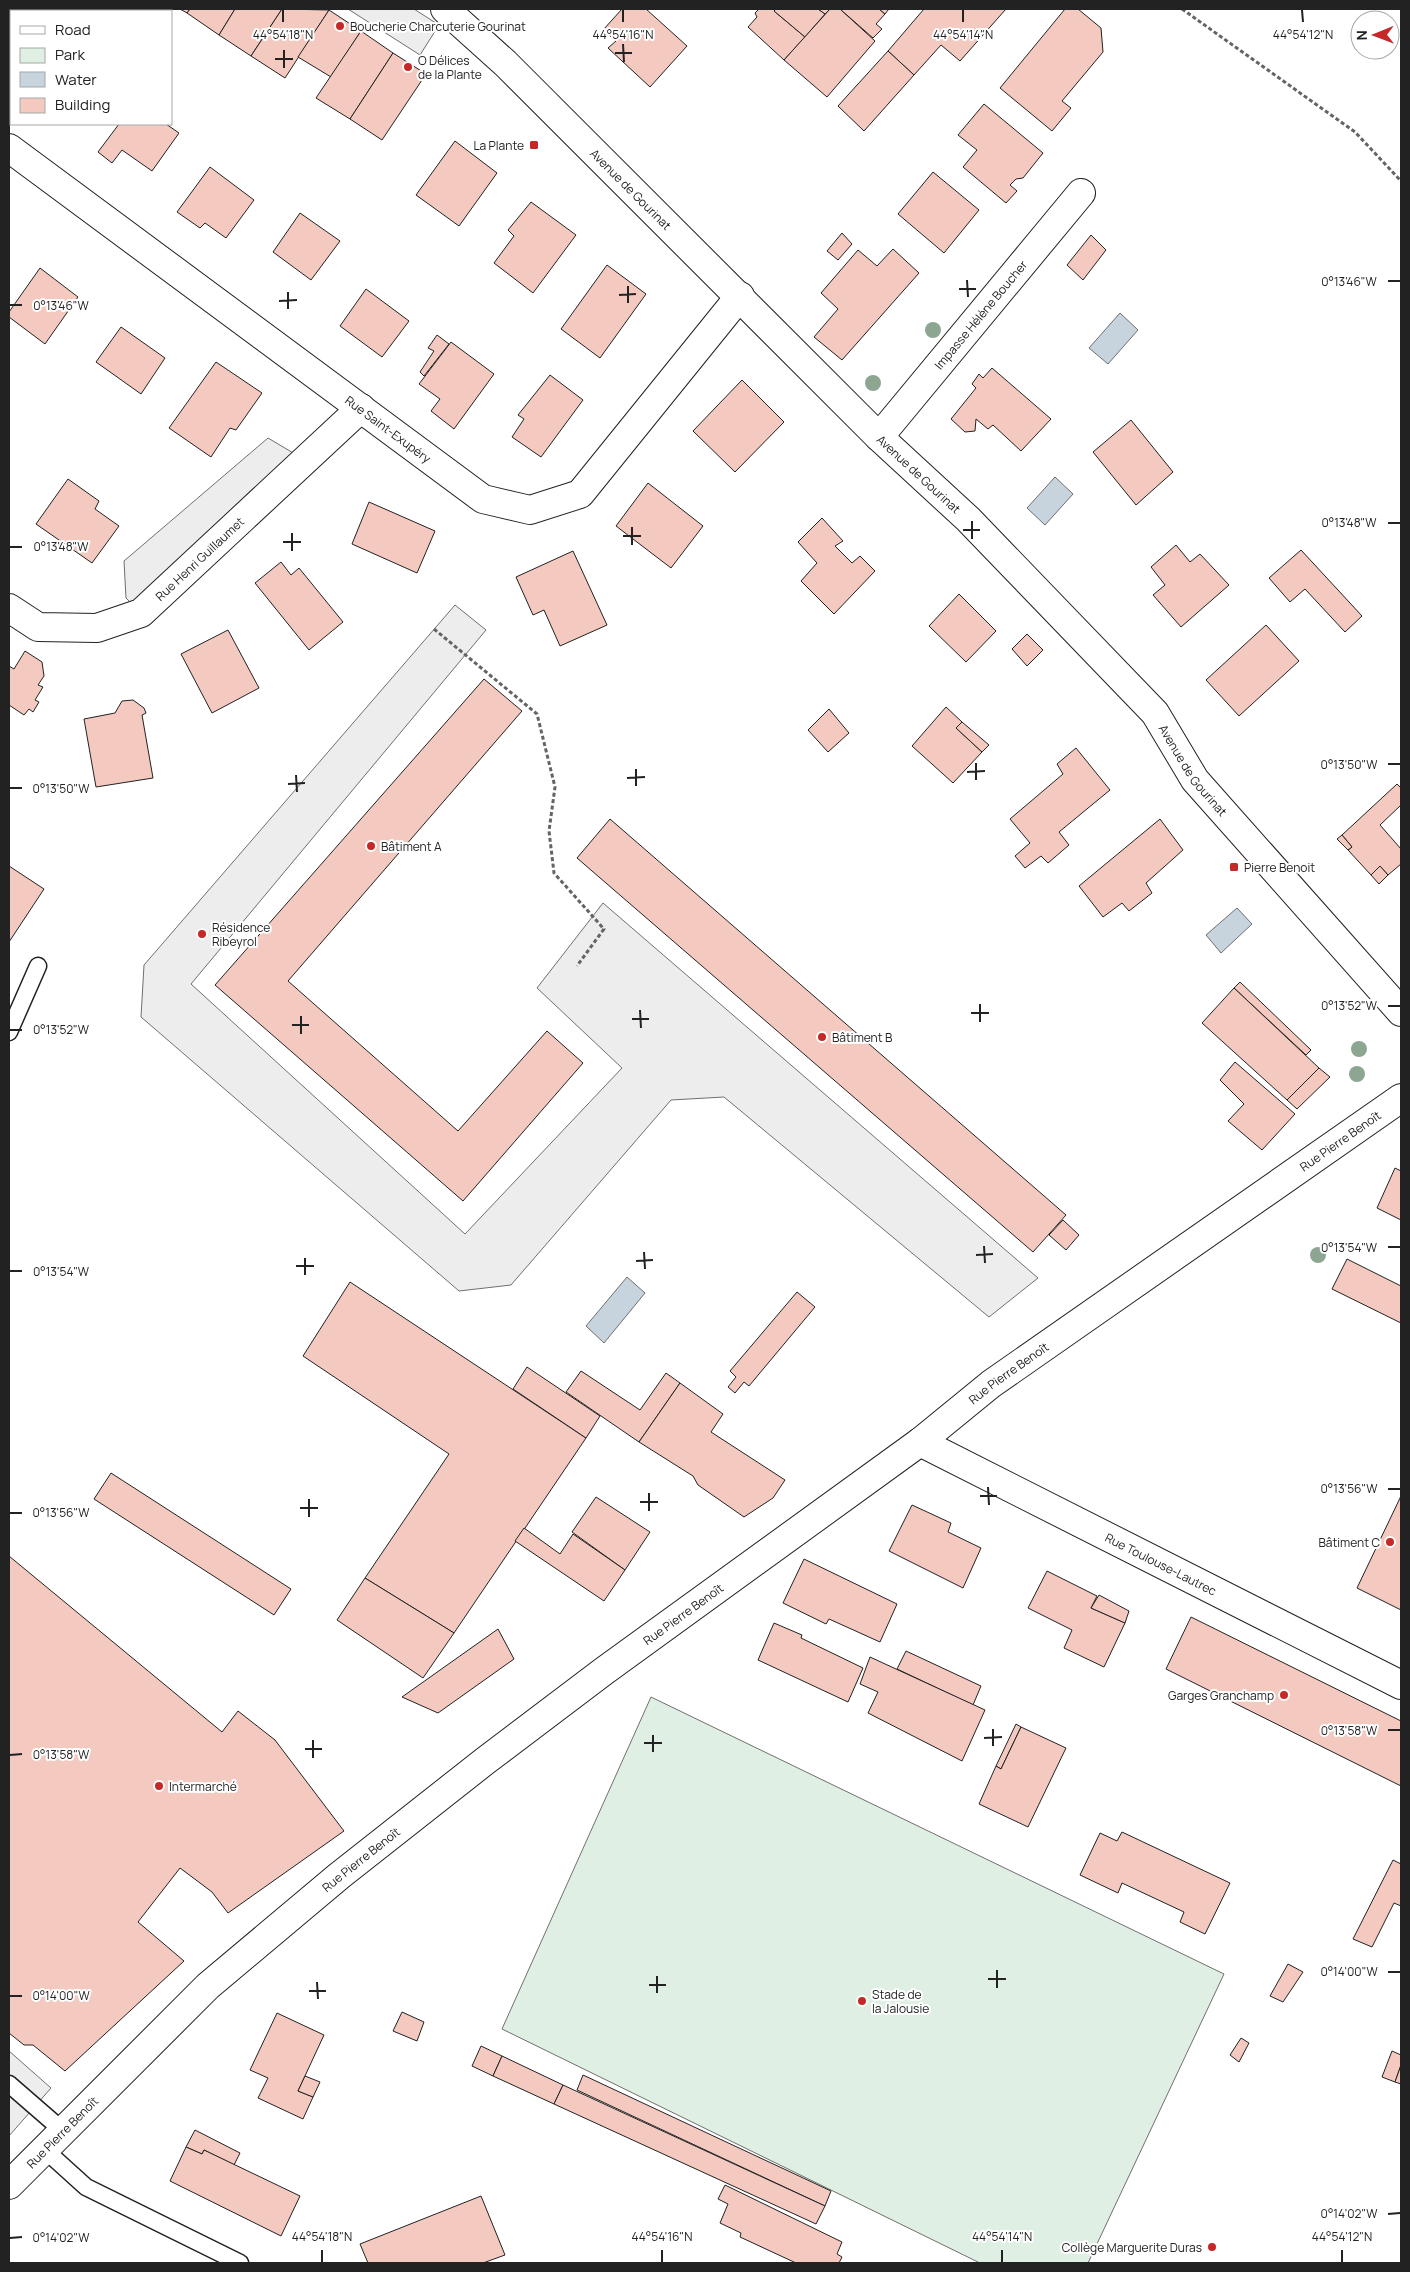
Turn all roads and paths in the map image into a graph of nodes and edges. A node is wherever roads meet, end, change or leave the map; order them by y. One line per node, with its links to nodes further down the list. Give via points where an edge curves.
1 (445, 9): 6 (street, Avenue de Gourinat, via 505,63)
2 (1182, 9): 4 (path, via 1355,132)
3 (9, 148): 7 (street, Rue Saint-Exupéry)
4 (1401, 181)
5 (1081, 194): 8 (street, Impasse Hélène Boucher)
6 (740, 296): 7 (street, Rue Saint-Exupéry, via 580,494 530,510 483,499); 8 (street, Avenue de Gourinat)
7 (361, 408): 9 (street, Rue Henri Guillaumet, via 141,613 97,628 38,627)
8 (879, 436): 13 (street, Avenue de Gourinat, via 968,519 1155,712 1195,780)
9 (9, 608)
10 (434, 629): 12 (path, via 538,714 555,787 549,831 554,874 604,929)
11 (38, 966): 14 (lane)
12 (577, 966)
13 (1401, 1012)
14 (9, 1032)
15 (1401, 1098): 16 (street, Rue Pierre Benoît, via 991,1384)
16 (920, 1442): 17 (street, Rue Toulouse-Lautrec); 19 (street, Rue Pierre Benoît, via 604,1671 347,1870 208,1986)
17 (1401, 1685)
18 (9, 2084): 19 (lane)
19 (53, 2140): 20 (street, Rue Pierre Benoît); 21 (lane, via 86,2187)
20 (9, 2185)
21 (240, 2263)

